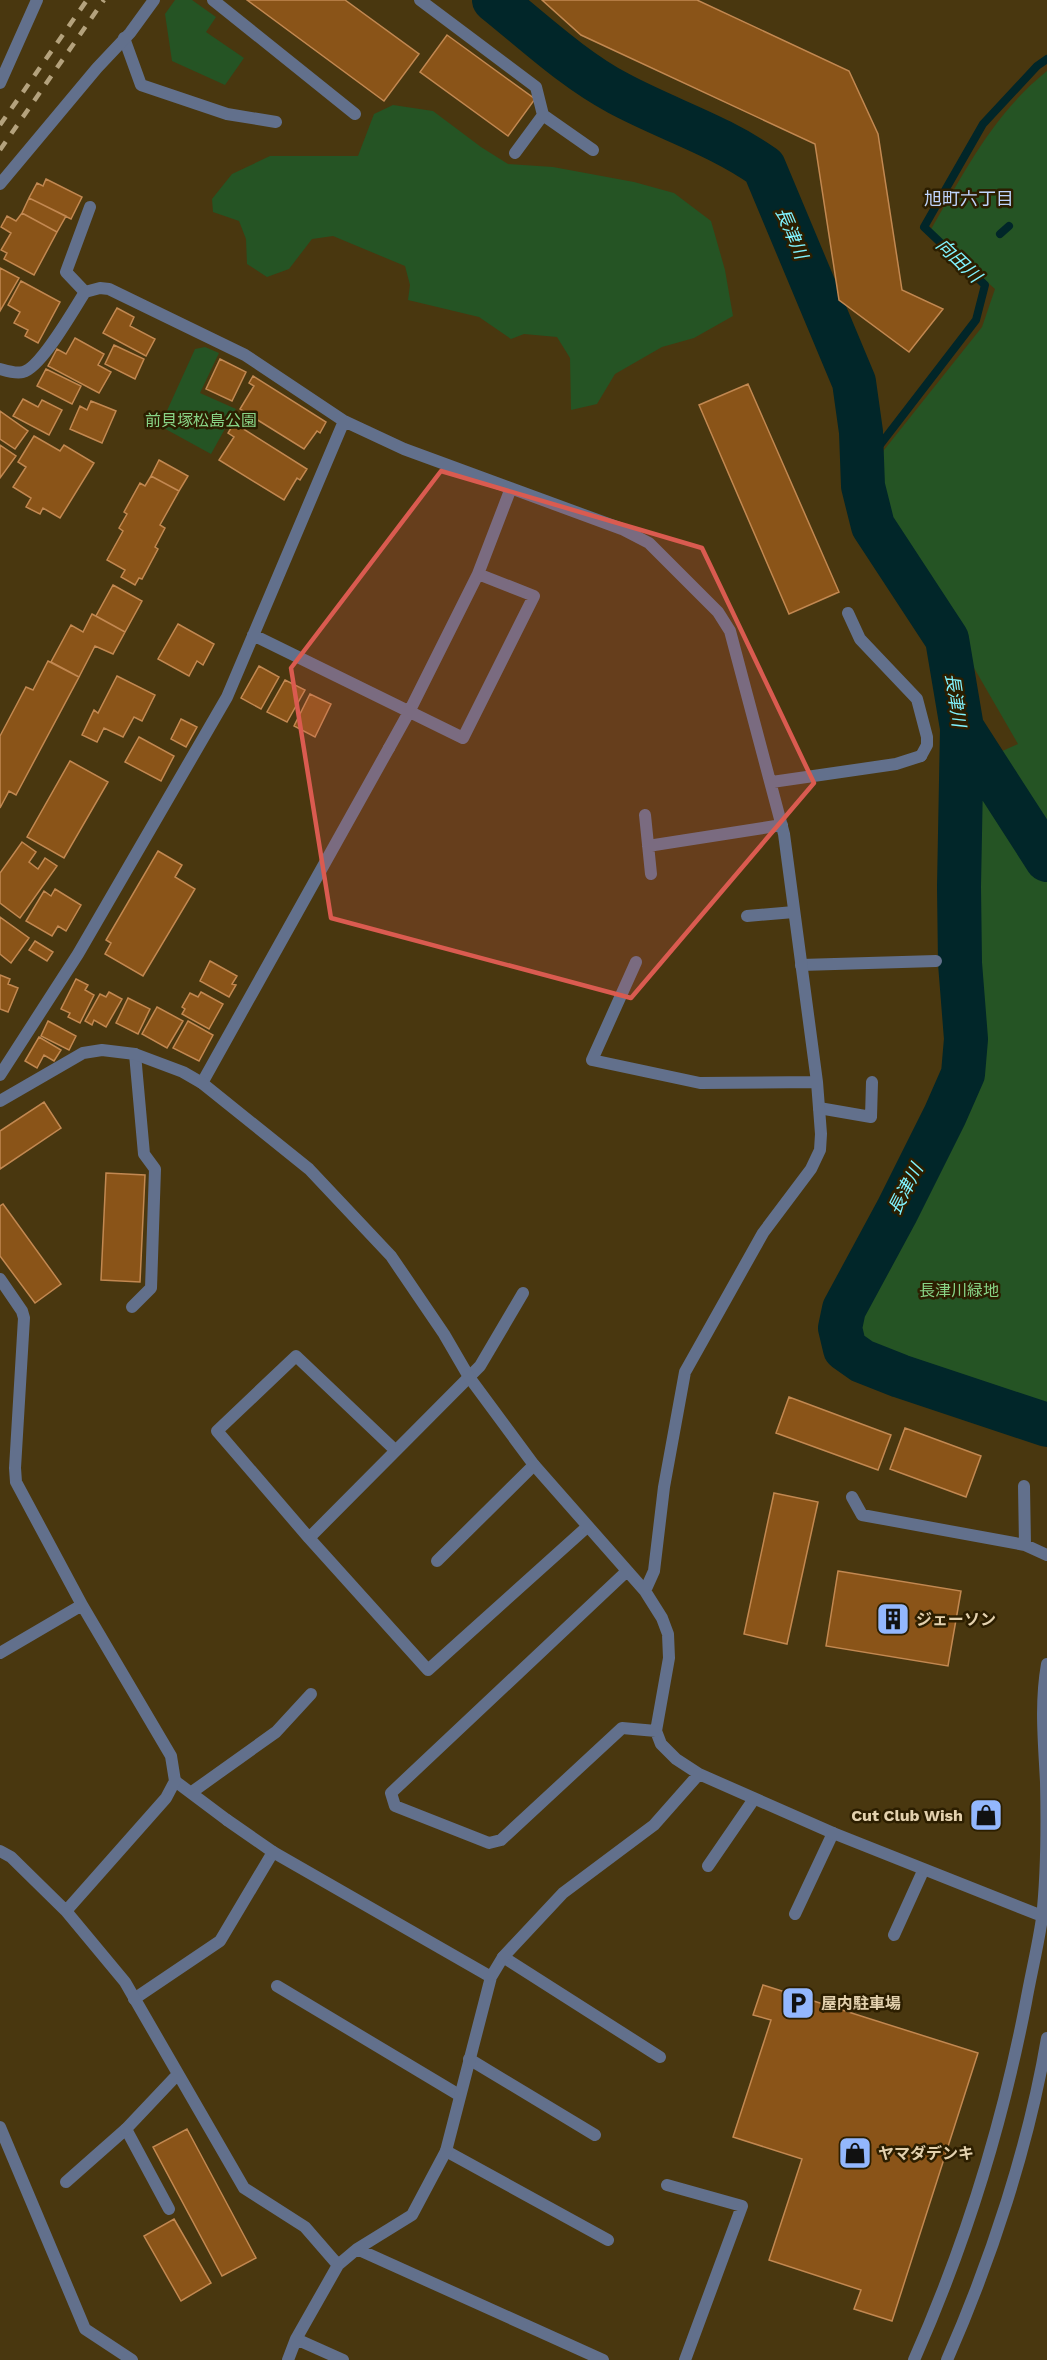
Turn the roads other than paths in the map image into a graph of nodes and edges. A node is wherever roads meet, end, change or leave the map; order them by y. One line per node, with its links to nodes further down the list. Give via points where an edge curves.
1 (37, 0): 6 (street)
2 (154, 0): 5 (street)
3 (213, 0): 7 (street)
4 (420, 0): 8 (street, via 536,87)
5 (124, 38): 9 (street, via 141,85 227,114); 12 (street)
6 (0, 83)
7 (355, 114)
8 (543, 115): 10 (street); 11 (street)
9 (276, 123)
10 (593, 150)
11 (514, 153)
12 (0, 184)
13 (90, 207): 14 (street, via 66,272)
14 (85, 292): 15 (street, via 42,357 30,368 23,373); 16 (street, via 109,289 245,355)
15 (0, 369)
16 (344, 421): 17 (street); 20 (street)
17 (511, 488): 18 (street); 22 (street, via 649,543 718,612 730,631)
18 (478, 574): 21 (street); 21 (street, via 534,596 463,738)
19 (848, 613): 22 (street, via 860,639 917,699 927,745 921,756 896,764)
20 (253, 635): 21 (street); 33 (street, via 221,707 78,954)
21 (409, 712): 36 (street)
22 (772, 782): 24 (street)
23 (645, 816): 25 (street)
24 (782, 825): 25 (street); 27 (street)
25 (648, 846): 26 (street)
26 (651, 873)
27 (794, 912): 28 (street); 31 (street)
28 (747, 916)
29 (936, 961): 31 (street)
30 (636, 962): 34 (street, via 591,1060 700,1083)
31 (801, 965): 34 (street)
32 (135, 1054): 36 (street); 37 (street, via 102,1050 83,1053); 41 (street, via 144,1154 155,1168 151,1288)
33 (0, 1075)
34 (817, 1082): 38 (street)
35 (872, 1082): 38 (street, via 871,1118)
36 (202, 1083): 42 (street, via 309,1169 391,1256)
37 (0, 1101)
38 (819, 1108): 53 (street, via 820,1150 811,1168 764,1233 685,1372 664,1487 654,1571)
39 (0, 1279): 54 (street, via 24,1318 16,1482)
40 (523, 1293): 42 (street, via 480,1366)
41 (132, 1307)
42 (469, 1377): 43 (street); 44 (street)
43 (395, 1450): 48 (street); 48 (street, via 296,1356 217,1431)
44 (534, 1465): 47 (street); 51 (street)
45 (1024, 1486): 49 (street)
46 (852, 1497): 49 (street, via 862,1515)
47 (587, 1527): 48 (street, via 428,1670); 52 (street)
48 (309, 1538)
49 (1025, 1545): 50 (street)
50 (1047, 1555)
51 (437, 1561)
52 (627, 1571): 53 (street); 58 (street, via 391,1793 395,1806 489,1843 501,1840 621,1728)
53 (645, 1592): 58 (street, via 668,1634 669,1658)
54 (82, 1605): 55 (street); 60 (street, via 171,1756)
55 (0, 1653)
56 (1047, 1664): 70 (street, via 1043,1695)
57 (311, 1694): 61 (street, via 276,1732)
58 (656, 1731): 59 (street, via 676,1759)
59 (699, 1774): 62 (street); 72 (street, via 654,1825 563,1893)
60 (175, 1781): 61 (street); 68 (street, via 166,1798)
61 (192, 1792): 65 (street)
62 (754, 1799): 63 (street); 66 (street)
63 (833, 1833): 67 (street); 69 (street)
64 (0, 1851): 68 (street)
65 (273, 1852): 73 (street); 75 (street, via 220,1941)
66 (708, 1866)
67 (923, 1871): 70 (street); 71 (street)
68 (66, 1911): 75 (street)
69 (795, 1914)
70 (1045, 1918): 97 (street, via 993,2145 950,2274)
71 (894, 1935)
72 (503, 1957): 73 (street); 77 (street)
73 (490, 1977): 78 (street)
74 (277, 1986): 80 (street)
75 (134, 1999): 79 (street)
76 (1047, 2038): 98 (street, via 1039,2083 998,2228)
77 (660, 2057)
78 (469, 2059): 80 (street); 83 (street)
79 (178, 2074): 82 (street); 90 (street, via 244,2188 305,2227)
80 (459, 2095): 84 (street)
81 (0, 2127): 92 (street, via 85,2329)
82 (126, 2129): 85 (street); 87 (street)
83 (594, 2135)
84 (446, 2151): 88 (street); 89 (street, via 412,2215)
85 (66, 2182)
86 (668, 2185): 96 (street, via 742,2206)
87 (169, 2209)
88 (608, 2240)
89 (357, 2249): 90 (street); 95 (street)
90 (338, 2265): 91 (street)
91 (296, 2339): 93 (street); 94 (street)
92 (132, 2360)
93 (288, 2360)
94 (343, 2360)
95 (603, 2360)
96 (685, 2360)
97 (914, 2360)
98 (947, 2360)

